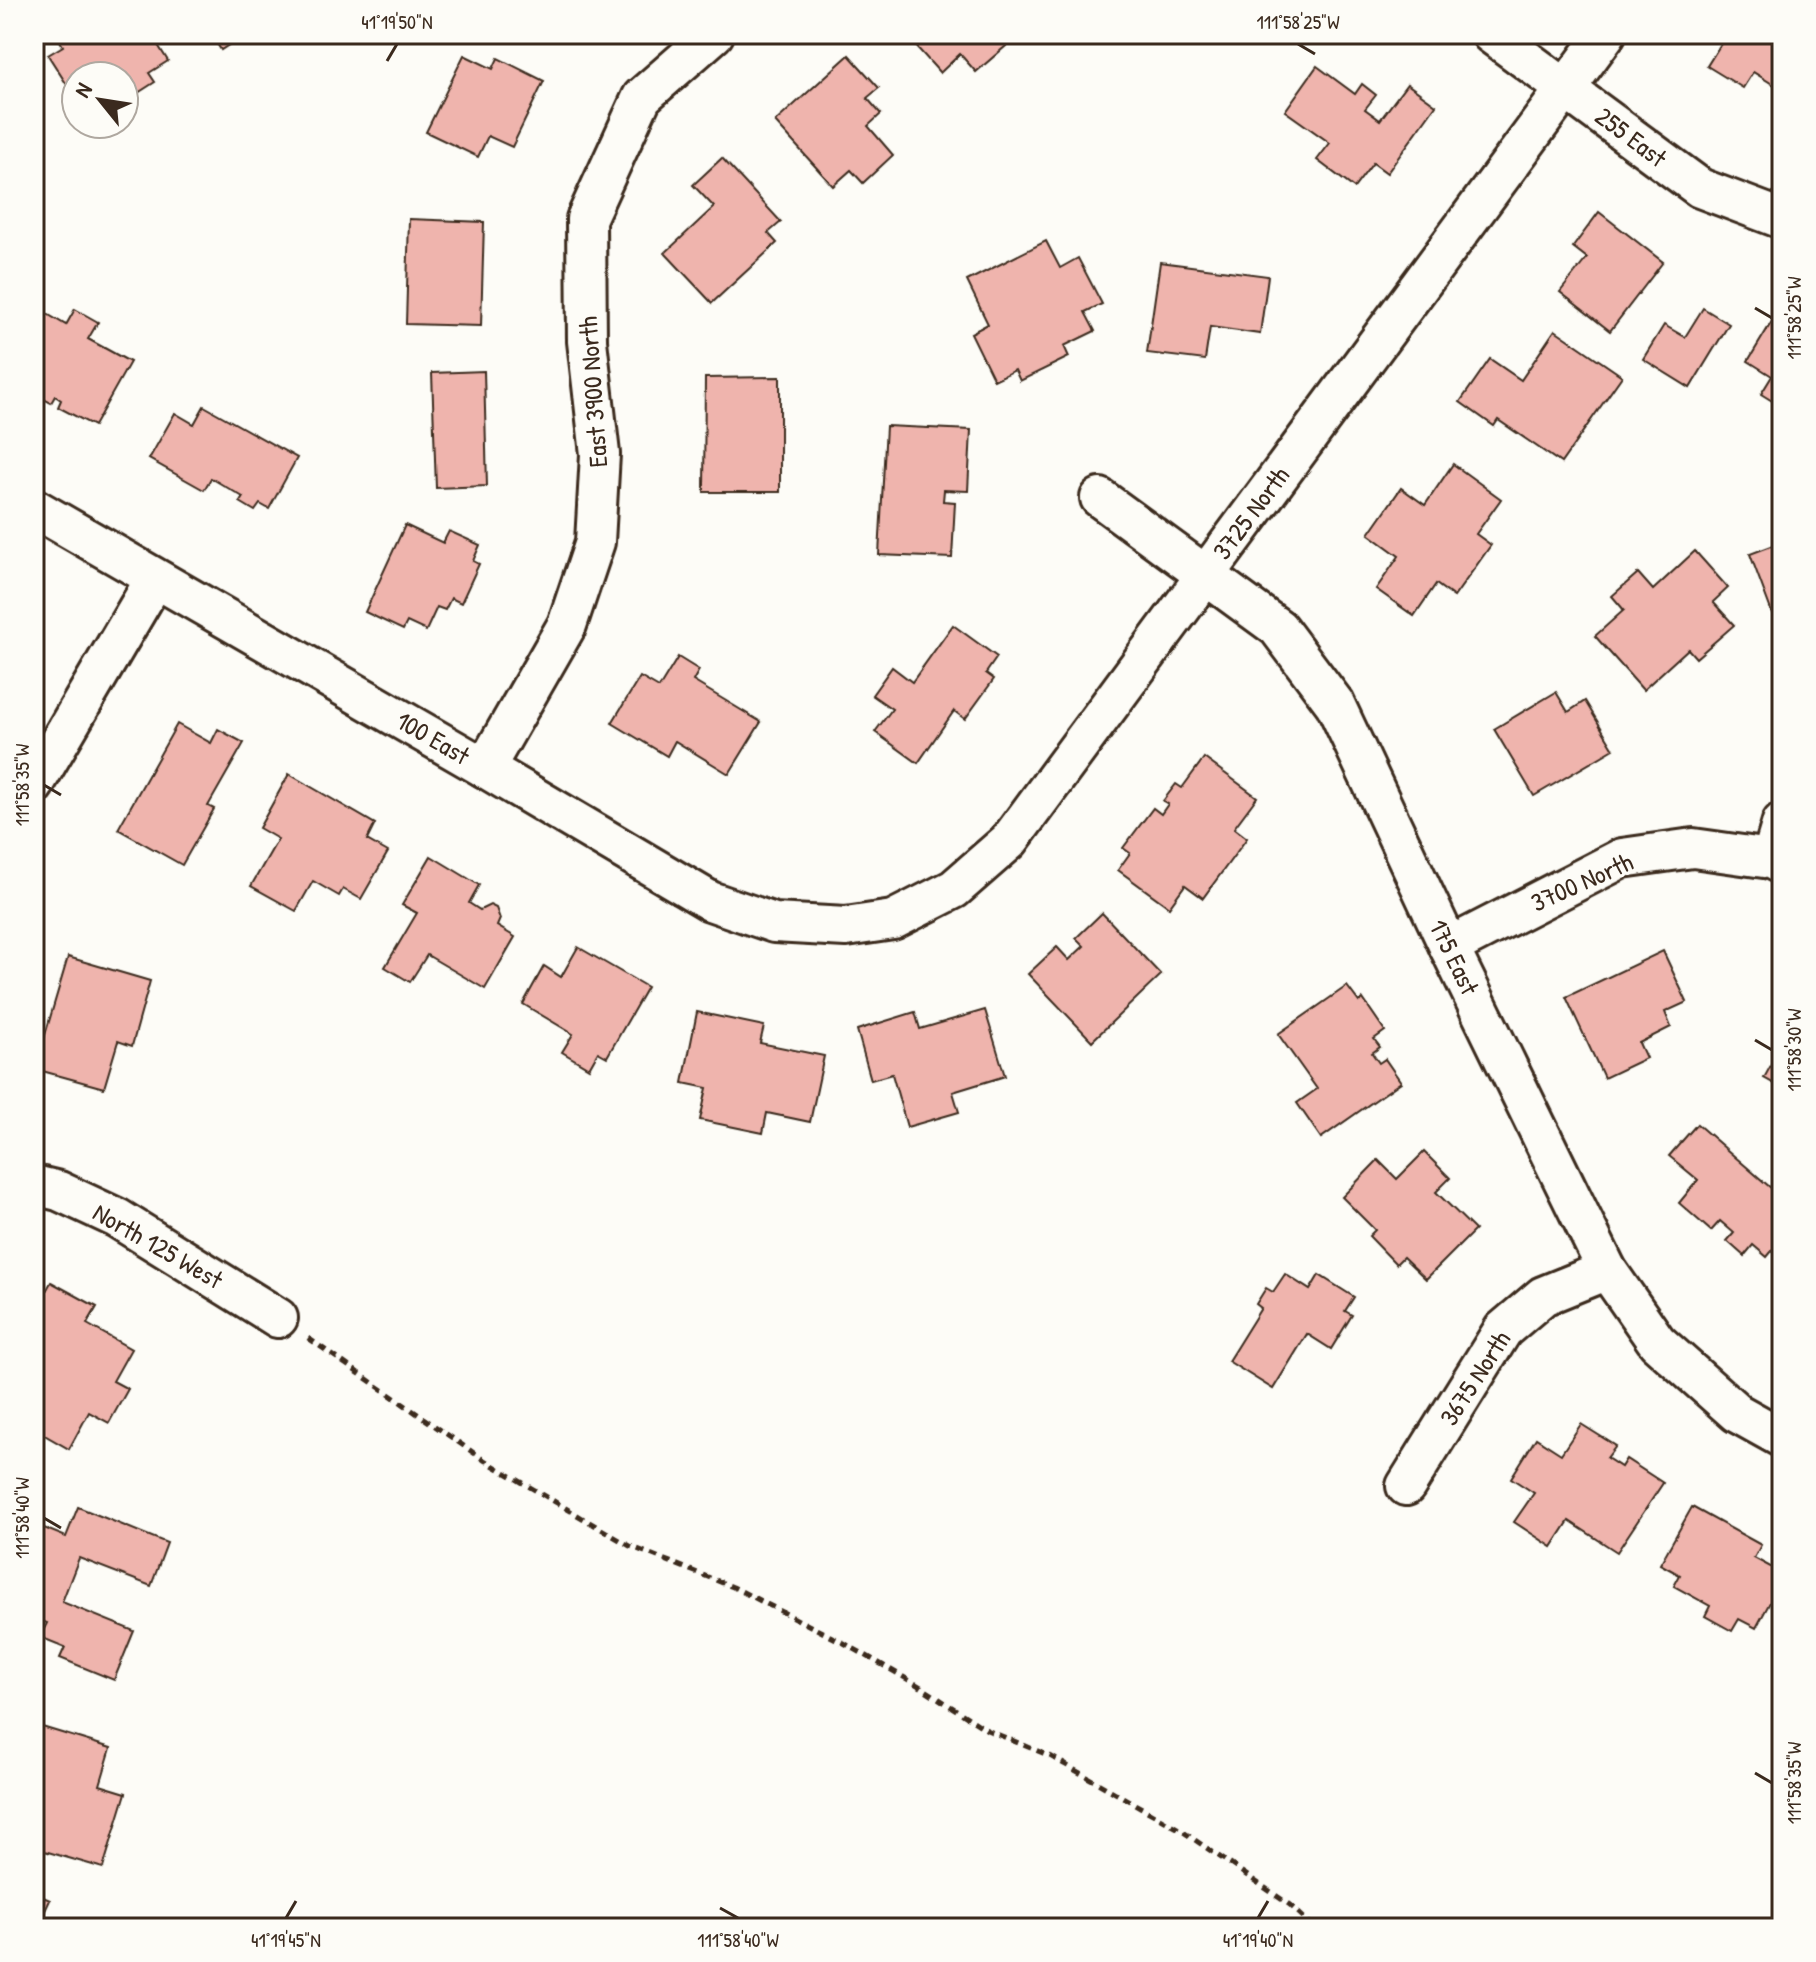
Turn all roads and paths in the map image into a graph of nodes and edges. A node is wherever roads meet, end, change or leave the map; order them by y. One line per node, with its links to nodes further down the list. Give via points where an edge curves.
1 (714, 34): 10 (street, East 3900 North, via 642,97 586,219 587,341 600,454 595,542 567,625)
2 (1491, 34): 4 (street, 255 East)
3 (1606, 34): 4 (street, 3725 North)
4 (1566, 89): 5 (street, 255 East, via 1700,188); 8 (street, 3725 North)
5 (1782, 219)
6 (1100, 498): 8 (street, 175 East)
7 (34, 508): 9 (street, 100 East)
8 (1206, 575): 14 (street, 3725 North, via 1009,841 954,889 893,920); 15 (street, 175 East, via 1278,628 1335,704)
9 (155, 579): 10 (street, 100 East); 11 (street)
10 (485, 768): 14 (street, 100 East, via 710,901 774,923)
11 (34, 785)
12 (1782, 822): 13 (street)
13 (1776, 862): 15 (street, 3700 North, via 1693,848 1622,858)
14 (846, 927)
15 (1449, 947): 17 (street, 175 East)
16 (34, 1185): 18 (street, North 125 West, via 117,1218)
17 (1607, 1270): 19 (street, 175 East, via 1657,1342 1737,1413); 20 (street, 3675 North, via 1543,1296 1503,1330)
18 (278, 1318): 21 (path, via 484,1460 603,1531 733,1587 844,1643 987,1730 1050,1756 1179,1829)
19 (1782, 1438)
20 (1406, 1486)
21 (1315, 1928)

